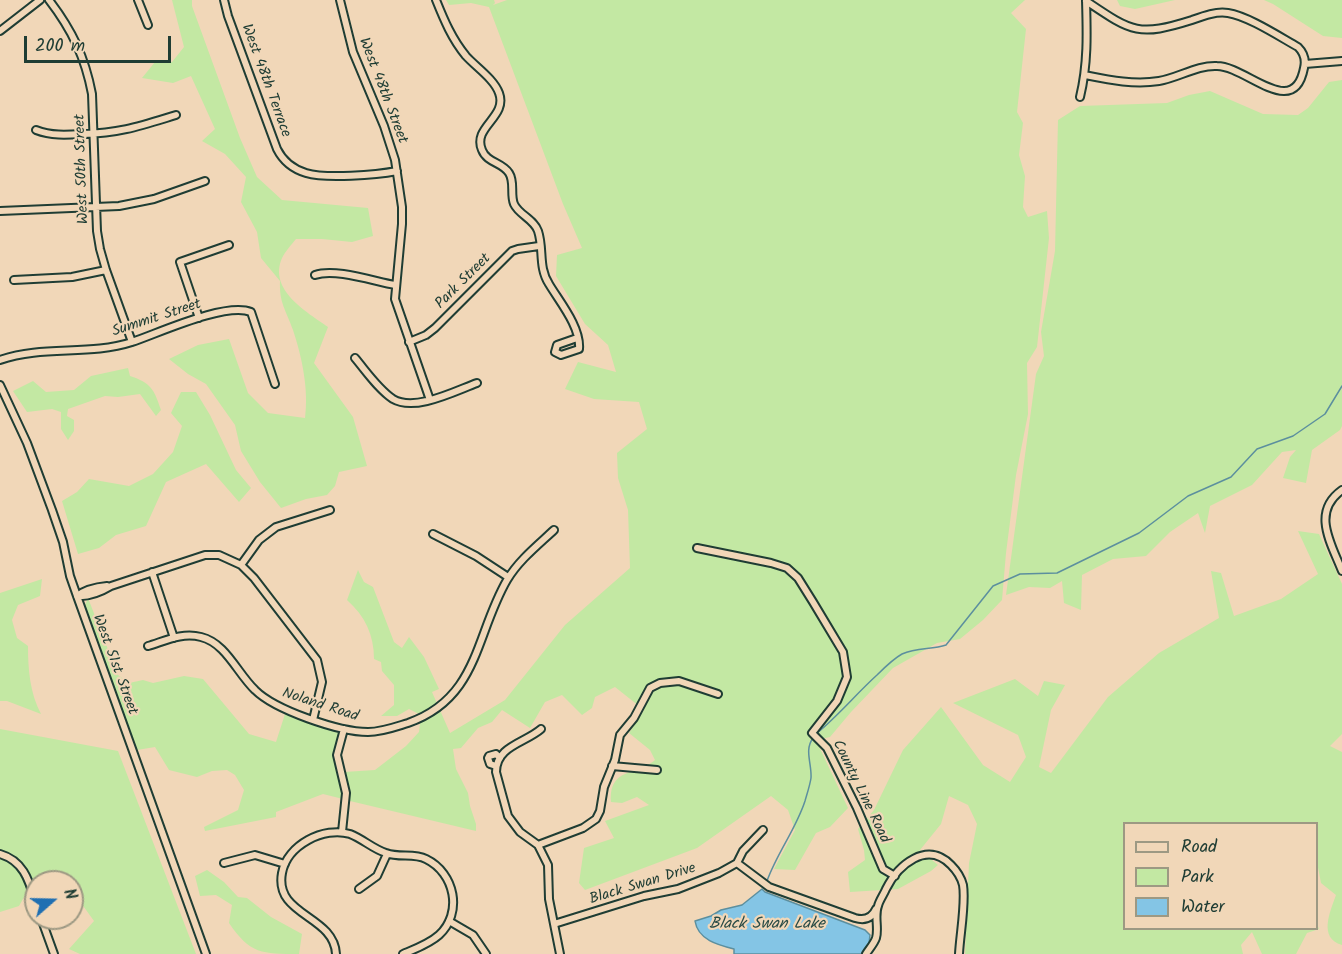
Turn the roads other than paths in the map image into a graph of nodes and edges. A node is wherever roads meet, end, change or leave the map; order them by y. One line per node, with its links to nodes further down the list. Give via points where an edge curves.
1 (40, 0): 9 (street)
2 (49, 0): 16 (street, West 50th Street, via 72,32 85,63 92,94)
3 (138, 0): 8 (street)
4 (224, 0): 17 (street, West 48th Terrace, via 273,139 285,161 308,174 369,175)
5 (340, 0): 17 (street, West 48th Street, via 353,52 384,126)
6 (436, 0): 22 (street, via 454,39 498,91 500,108 482,132 481,149 487,159 509,172 514,205 537,230)
7 (1086, 1): 11 (street, via 1138,30 1159,30 1219,13 1234,15 1298,47); 12 (street)
8 (148, 25)
9 (0, 31)
10 (1342, 61): 11 (street)
11 (1305, 64): 12 (street, via 1296,87 1282,92 1234,69 1216,66 1141,83)
12 (1086, 75): 13 (street)
13 (1080, 96)
14 (176, 115): 16 (street, via 127,130)
15 (36, 130): 16 (street, via 50,135)
16 (94, 134): 19 (street, West 50th Street)
17 (397, 171): 26 (street, West 48th Street, via 402,224)
18 (205, 181): 19 (street, via 154,199)
19 (97, 207): 20 (street); 23 (street, West 50th Street)
20 (0, 211)
21 (229, 245): 27 (street, via 180,262)
22 (539, 246): 28 (street, via 544,274); 30 (street, Park Street, via 512,252 435,328)
23 (105, 270): 25 (street, via 72,278); 29 (street, West 50th Street)
24 (315, 275): 26 (street, via 327,272)
25 (14, 279)
26 (395, 285): 30 (street, West 48th Street, via 397,310)
27 (199, 318): 29 (street, Summit Street); 34 (street, Summit Street, via 224,310 251,312)
28 (577, 338)
29 (132, 342): 32 (street, Summit Street, via 104,349 33,351)
30 (409, 342): 36 (street, West 48th Street)
31 (355, 358): 36 (street, via 391,398 410,404)
32 (0, 360)
33 (477, 382): 36 (street)
34 (275, 384)
35 (0, 385): 46 (street, West 51st Street, via 52,510)
36 (430, 400)
37 (1342, 490): 43 (street, via 1330,501 1325,521)
38 (330, 510): 42 (street, via 276,527 259,540)
39 (554, 530): 45 (street, Noland Road)
40 (433, 534): 45 (street)
41 (697, 548): 66 (street, County Line Road, via 787,568 813,602 843,652 847,676 837,702 812,733 827,748 883,869)
42 (241, 565): 44 (street, via 210,554); 50 (street, via 317,660 322,682)
43 (1342, 571)
44 (152, 572): 46 (street, via 111,586 94,587); 47 (street)
45 (508, 578): 51 (street, Noland Road, via 490,613 476,658 459,687 436,709 384,730)
46 (77, 596): 73 (street, West 51st Street)
47 (174, 638): 48 (street, Noland Road); 50 (street, Noland Road, via 192,635 209,640 223,650 265,699 282,710)
48 (148, 646)
49 (718, 694): 55 (street, via 678,681 650,688 620,735)
50 (314, 720): 51 (street, Noland Road)
51 (344, 729): 58 (street, via 337,755 346,793)
52 (541, 729): 53 (street, via 511,746)
53 (500, 758): 54 (street); 54 (street, via 496,754 489,756 489,764)
54 (496, 766): 59 (street, via 508,816 520,832)
55 (612, 766): 56 (street); 59 (street, via 596,819 584,828)
56 (657, 770)
57 (763, 830): 63 (street, Black Swan Drive)
58 (342, 832): 61 (street); 64 (street, via 307,842)
59 (538, 845): 70 (street, via 549,873)
60 (0, 854): 65 (street, via 11,858)
61 (387, 854): 67 (street, via 377,876); 69 (street, via 422,858 442,870 453,893)
62 (224, 863): 64 (street, via 255,855)
63 (737, 863): 68 (street, via 769,887 861,920 874,914); 70 (street, Black Swan Drive, via 693,885)
64 (285, 864): 74 (street, via 282,882 287,899 296,910 326,929)
65 (24, 873)
66 (895, 876): 68 (street); 79 (street, via 910,861 930,853 954,868 964,892)
67 (359, 889)
68 (878, 906): 78 (street, via 876,937)
69 (449, 921): 75 (street, via 434,939); 76 (street, via 473,935)
70 (554, 924): 77 (street)
71 (45, 930): 72 (street)
72 (54, 954)
73 (206, 954)
74 (336, 954)
75 (405, 954)
76 (486, 954)
77 (560, 954)
78 (866, 954)
79 (959, 954)

